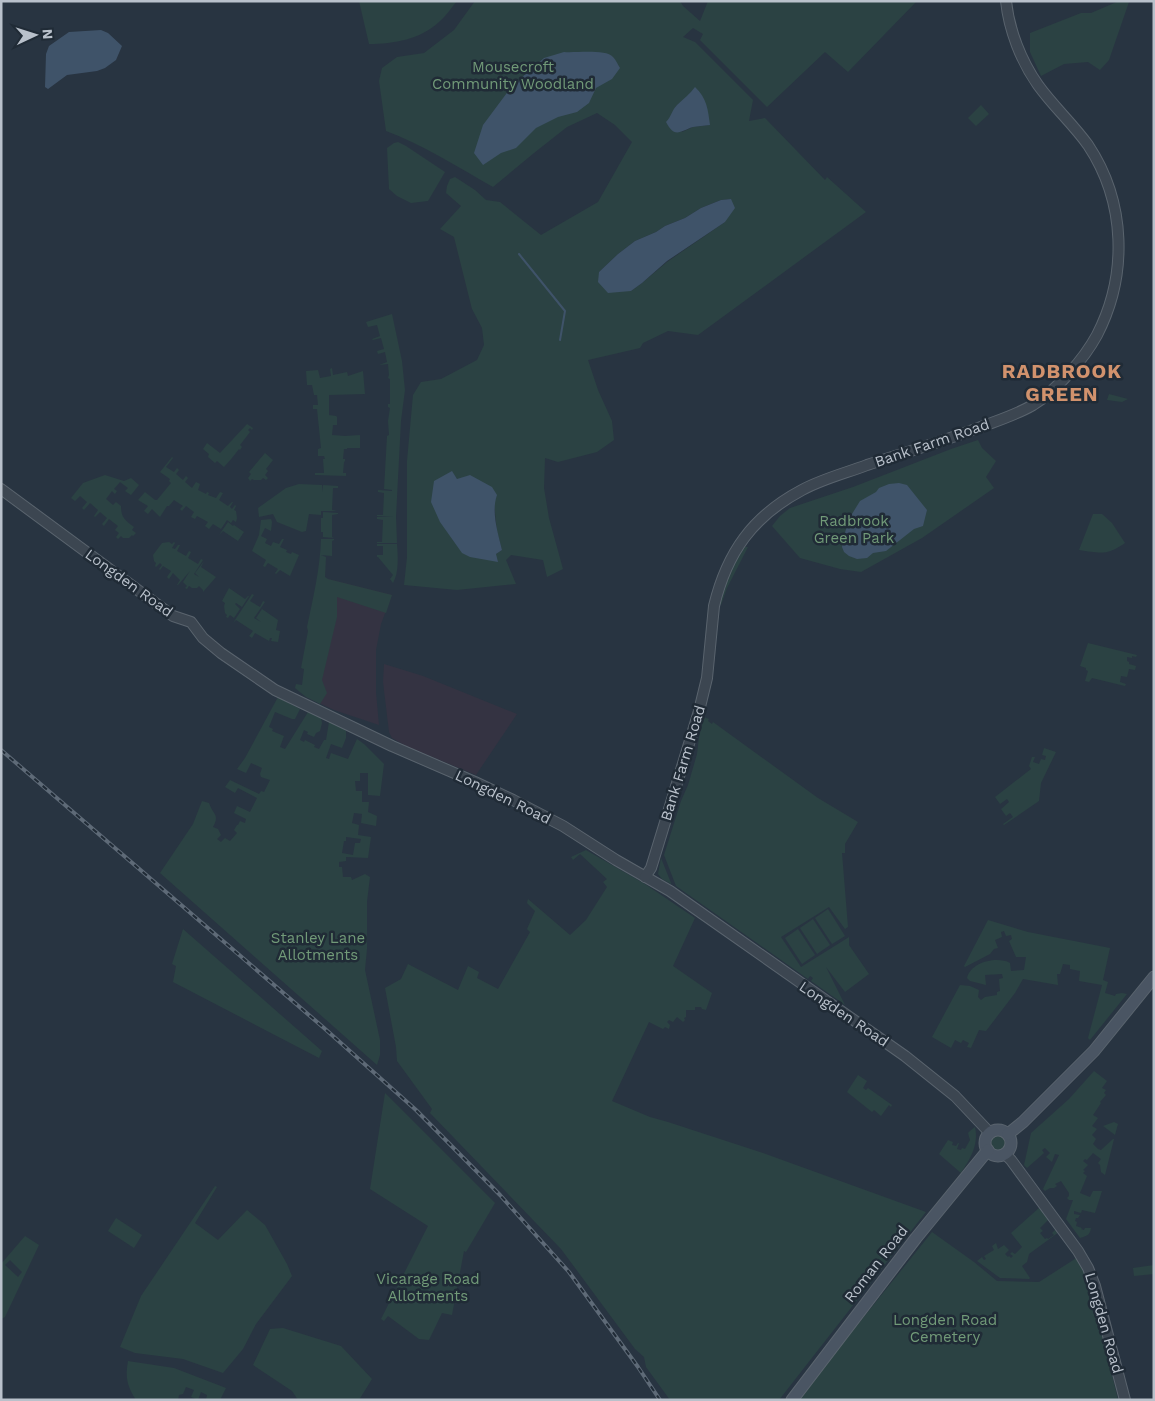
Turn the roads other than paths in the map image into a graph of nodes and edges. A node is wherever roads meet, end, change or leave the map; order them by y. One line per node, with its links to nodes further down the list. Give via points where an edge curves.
1 (1006, 1): 3 (street, Bank Farm Road, via 1017,46 1032,76 1088,146 1108,186 1119,234 1118,267 1097,335 1066,376 1034,404 980,427 804,489 774,507 743,539 731,557 716,595 707,678 699,711 657,851)
2 (1, 489): 3 (street, Longden Road, via 173,616 191,622 209,643 275,690 513,800 563,826)
3 (645, 878): 5 (street, Longden Road, via 670,891 905,1056 955,1096)
4 (1154, 977): 6 (main road, via 1094,1051)
5 (990, 1133): 6 (main road, via 1002,1130); 7 (main road, via 986,1140)
6 (1008, 1134): 8 (main road, via 1011,1145)
7 (988, 1150): 8 (main road, via 994,1154); 9 (main road, Roman Road)
8 (1005, 1154): 10 (street, Longden Road, via 1088,1268)
9 (792, 1400)
10 (1125, 1400)

